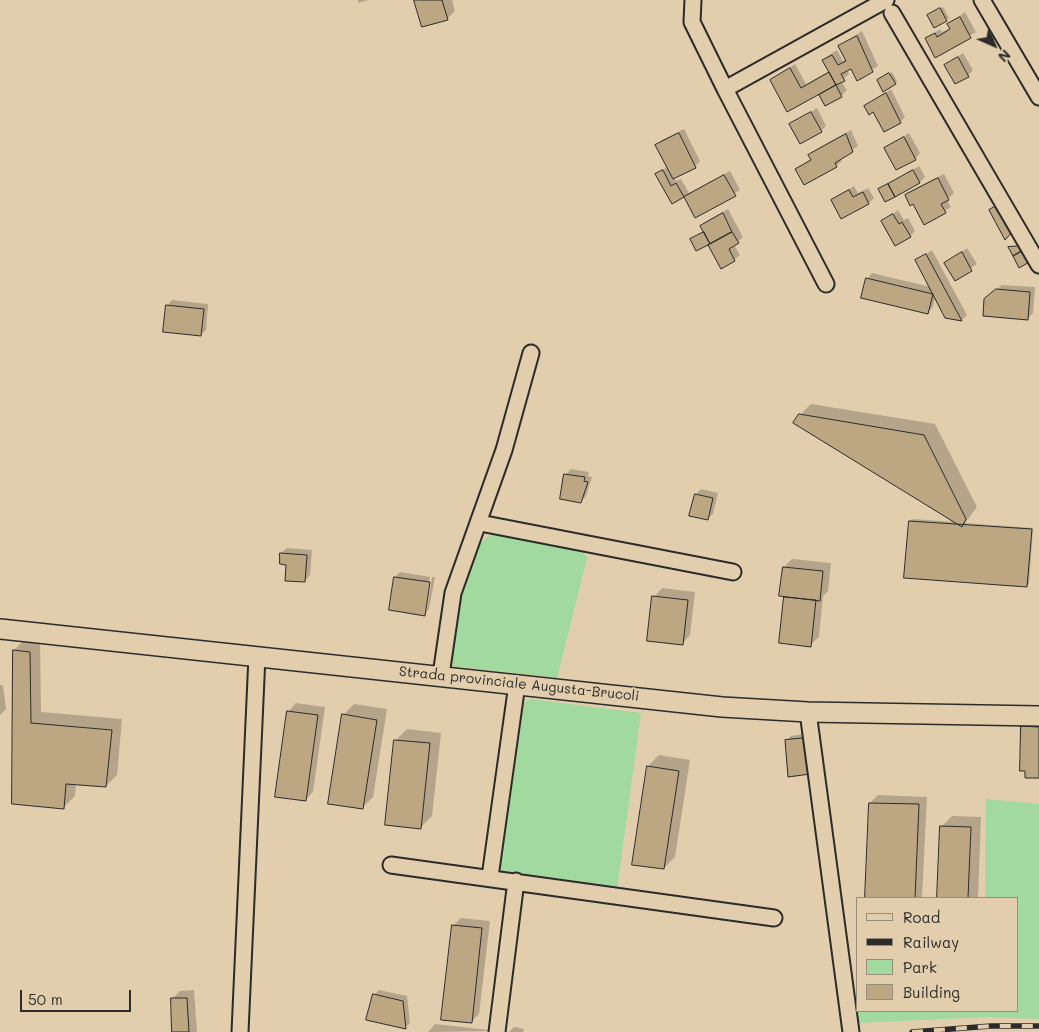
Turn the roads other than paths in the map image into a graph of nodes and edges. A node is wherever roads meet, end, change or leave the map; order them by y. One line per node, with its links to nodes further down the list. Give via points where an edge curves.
1 (693, 0): 4 (street, via 692,22)
2 (982, 0): 5 (street)
3 (889, 6): 4 (street); 6 (street)
4 (725, 89): 7 (street)
5 (1039, 97)
6 (1039, 265)
7 (826, 284)
8 (531, 352): 9 (street)
9 (480, 523): 10 (street); 13 (street, via 466,552 454,593)
10 (733, 572)
11 (0, 629): 12 (main road, Strada provinciale Augusta-Brucoli)
12 (257, 656): 13 (main road, Strada provinciale Augusta-Brucoli); 21 (street)
13 (441, 675): 14 (main road, Strada provinciale Augusta-Brucoli)
14 (517, 684): 15 (main road, Strada provinciale Augusta-Brucoli, via 722,707); 18 (street)
15 (808, 712): 16 (main road, Strada provinciale Augusta-Brucoli); 23 (street)
16 (1039, 716)
17 (391, 865): 18 (street)
18 (490, 877): 19 (street)
19 (516, 881): 20 (street); 22 (street)
20 (774, 918)
21 (240, 1032)
22 (497, 1032)
23 (851, 1032)

